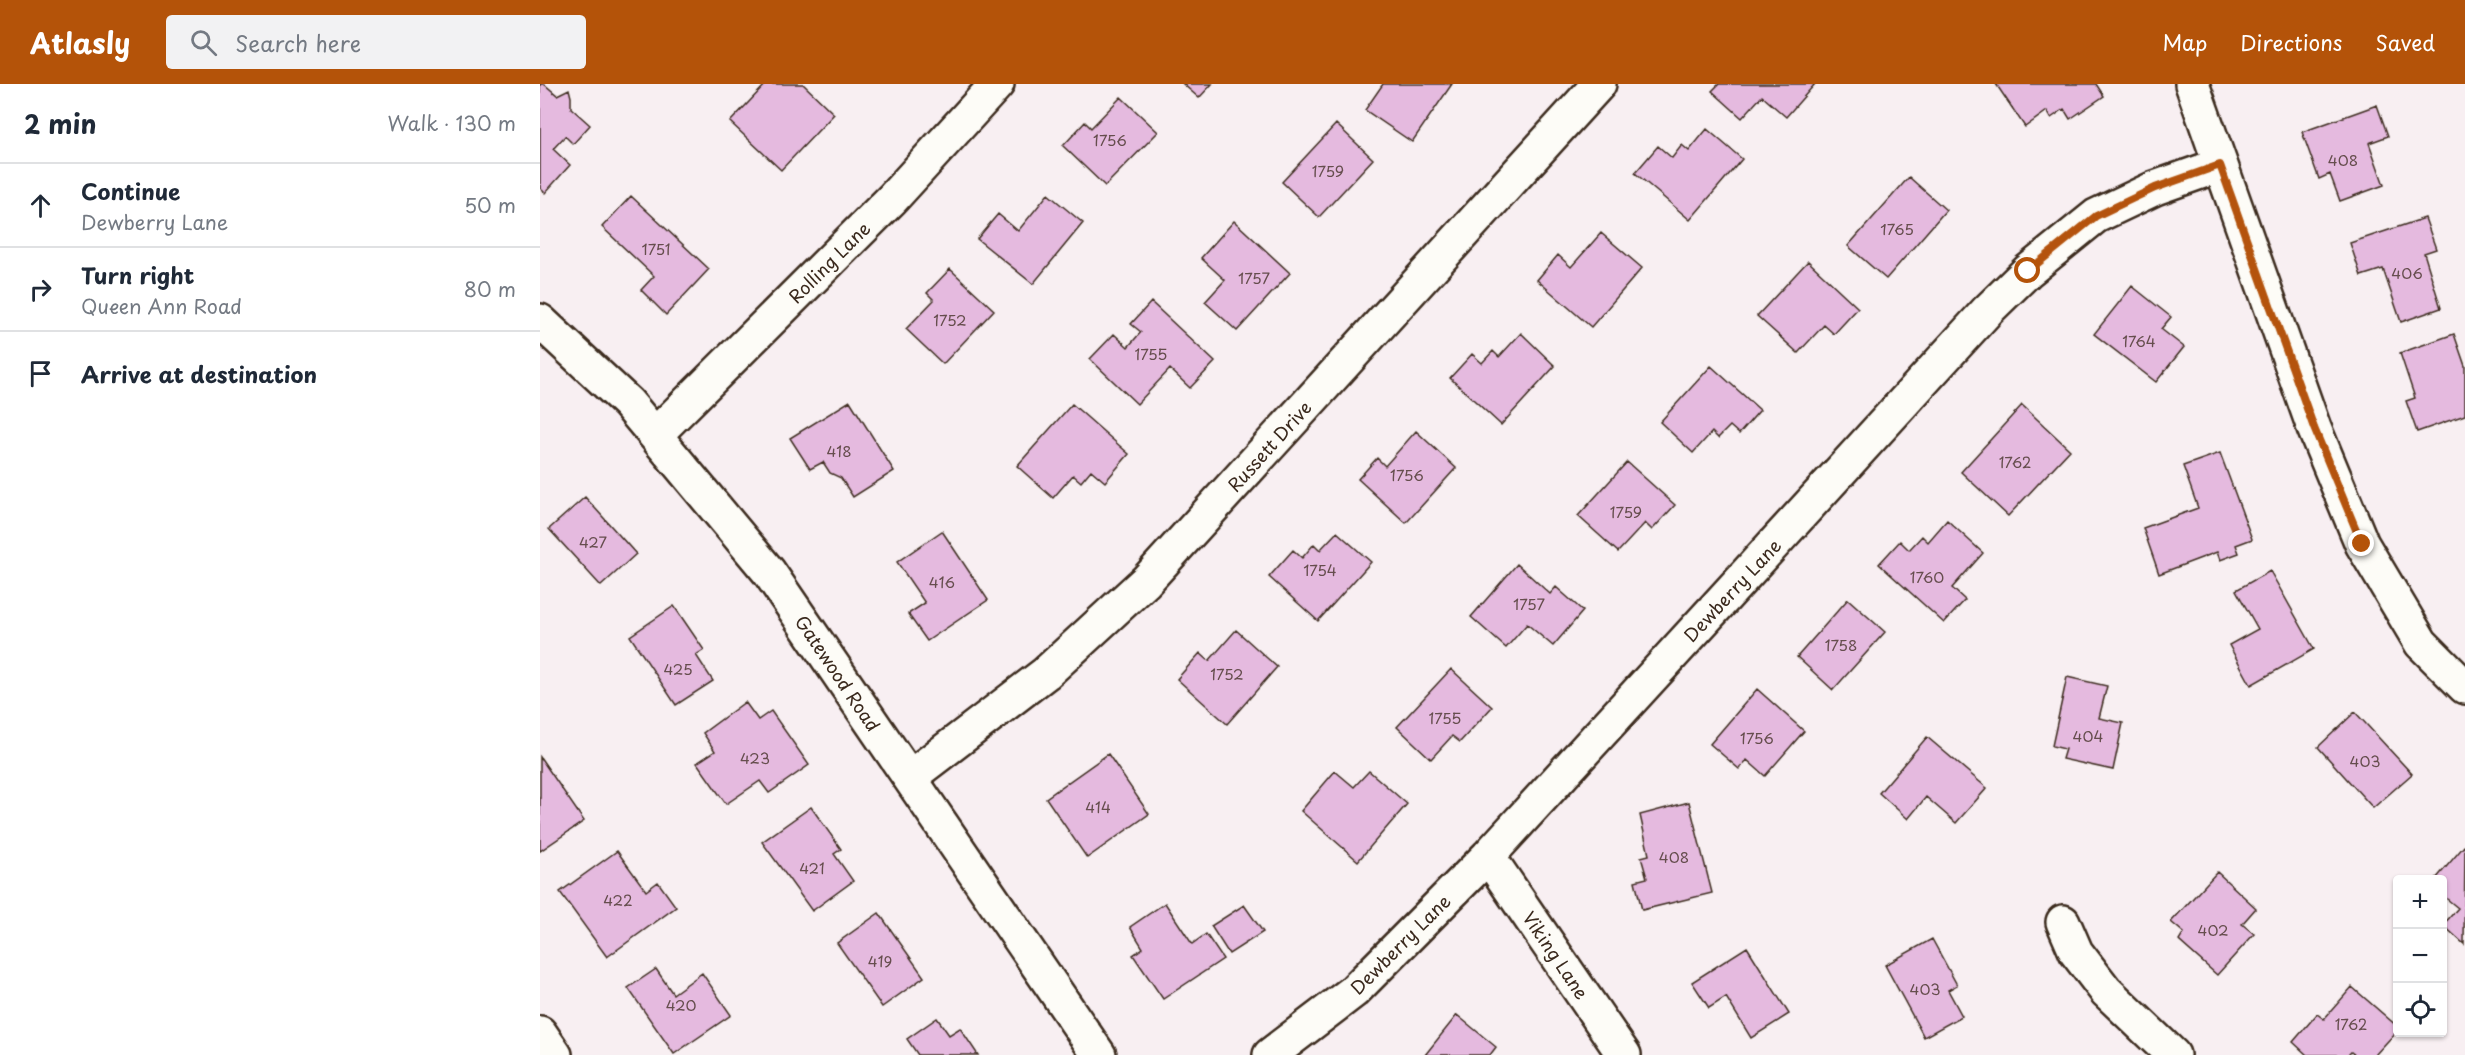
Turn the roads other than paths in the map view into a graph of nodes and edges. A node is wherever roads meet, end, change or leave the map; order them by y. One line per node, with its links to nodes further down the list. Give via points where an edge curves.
1 (997, 84): 6 (street, Rolling Lane, via 892,199)
2 (1599, 84): 8 (street, Russett Drive, via 1146,580 1046,673)
3 (2192, 84): 4 (street)
4 (2220, 165): 7 (street, via 2314,428 2362,544 2421,644); 9 (street, Dewberry Lane, via 2155,188 2096,216 2028,271)
5 (540, 321): 6 (street, Gatewood Road, via 628,403)
6 (655, 435): 8 (street, Gatewood Road, via 769,572)
7 (2465, 687)
8 (910, 777): 13 (street, Gatewood Road)
9 (1488, 856): 14 (street, Dewberry Lane, via 1354,991); 15 (street, Viking Lane)
10 (2063, 922): 16 (street, via 2076,952 2106,991)
11 (540, 1033): 12 (street)
12 (555, 1055)
13 (1099, 1055)
14 (1270, 1055)
15 (1624, 1055)
16 (2173, 1055)

